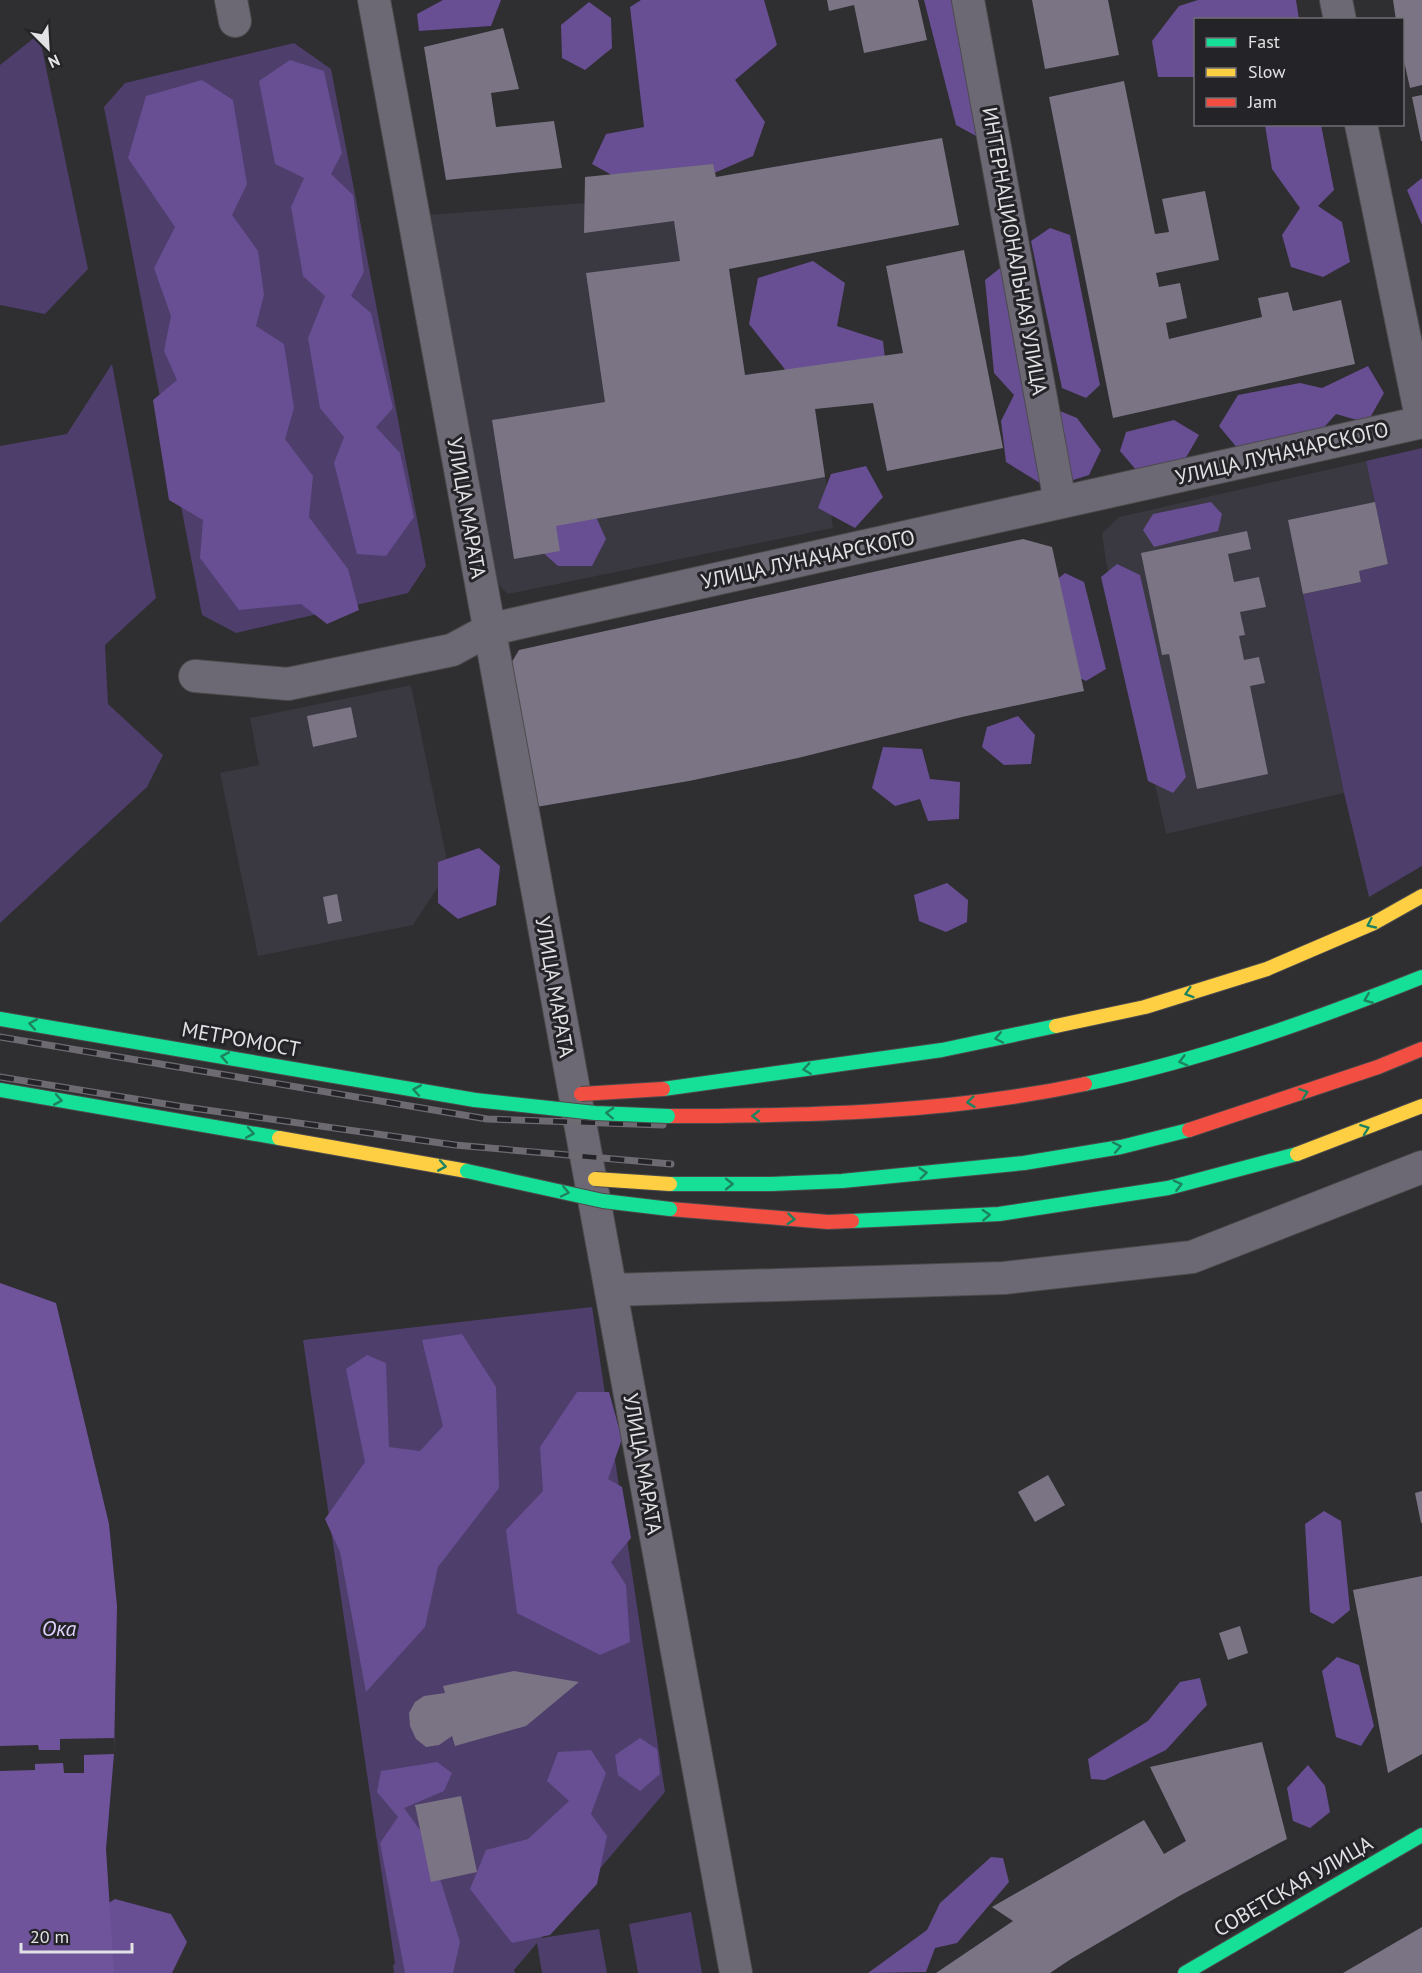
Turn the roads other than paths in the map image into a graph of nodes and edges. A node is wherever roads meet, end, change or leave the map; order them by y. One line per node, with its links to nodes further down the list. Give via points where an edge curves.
1 (374, 0): 8 (street, УЛИЦА МАРАТА)
2 (968, 0): 7 (street, ИНТЕРНАЦИОНАЛЬНАЯ УЛИЦА)
3 (1336, 0): 4 (street)
4 (1340, 18)
5 (1361, 126): 6 (street)
6 (1422, 422): 7 (street, УЛИЦА ЛУНАЧАРСКОГО)
7 (1060, 502): 8 (street, УЛИЦА ЛУНАЧАРСКОГО)
8 (489, 630): 9 (street, УЛИЦА ЛУНАЧАРСКОГО, via 452,650 288,684); 19 (street, УЛИЦА МАРАТА)
9 (195, 676)
10 (1422, 896): 15 (main road, one-way to 15, bridge, via 1374,923 1267,969 1145,1007 942,1050 663,1089)
11 (1422, 977): 15 (main road, one-way to 15, bridge, via 1356,1004 1184,1061 1009,1098 835,1114 668,1116)
12 (0, 1019): 15 (main road, МЕТРОМОСТ, one-way to 12)
13 (1422, 1049): 18 (main road, one-way to 13, bridge, via 670,1184 771,1184 842,1181 1024,1162 1121,1147 1198,1128)
14 (0, 1090): 18 (main road, one-way to 18)
15 (475, 1100)
16 (1422, 1106): 18 (main road, one-way to 16, bridge, via 603,1201 670,1209 828,1222 999,1214 1168,1188 1291,1156)
17 (1422, 1167): 19 (street, via 1192,1257 1004,1278)
18 (467, 1170)
19 (610, 1290): 21 (street, УЛИЦА МАРАТА)
20 (1422, 1835): 22 (main road, СОВЕТСКАЯ УЛИЦА)
21 (736, 1973)
22 (1185, 1973)

